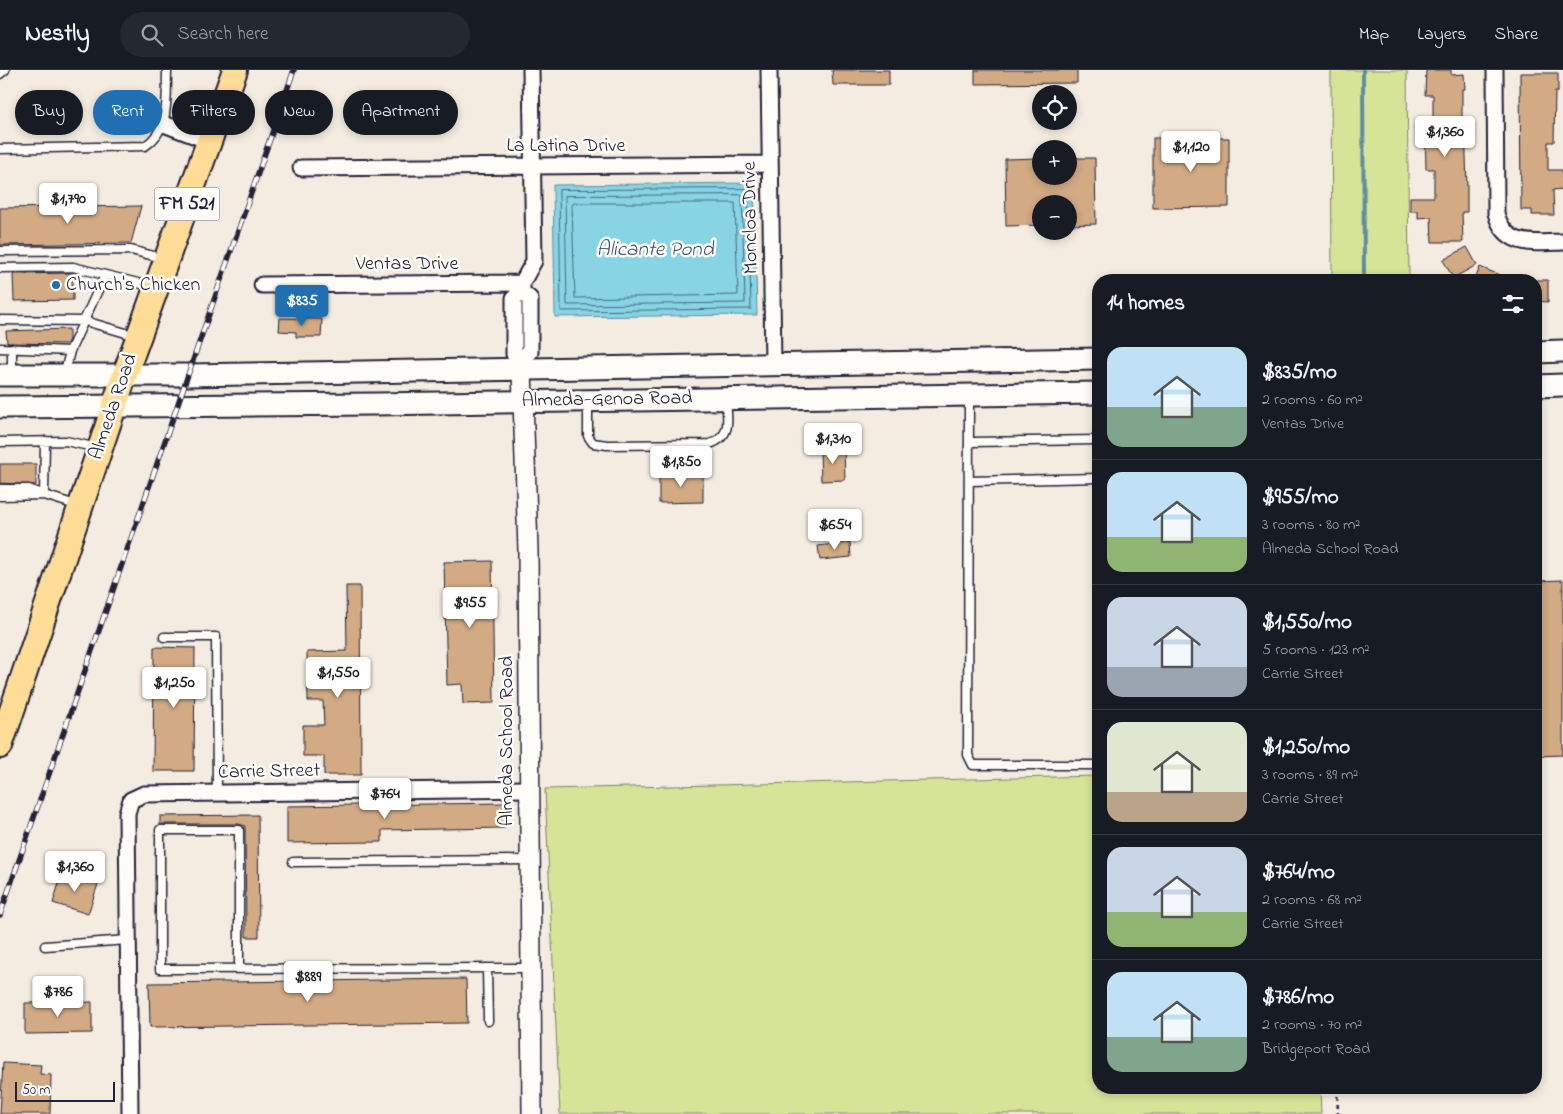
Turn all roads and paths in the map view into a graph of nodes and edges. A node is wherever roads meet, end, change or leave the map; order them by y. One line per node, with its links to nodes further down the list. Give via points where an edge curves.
1 (5, 70): 7 (lane)
2 (167, 70): 8 (lane)
3 (235, 70): 9 (main road, Almeda Road / FM 521)
4 (531, 70): 12 (street)
5 (769, 70): 11 (street, Moncloa Drive)
6 (1495, 70): 14 (street, via 1496,213 1499,225 1514,239 1525,243)
7 (0, 74)
8 (164, 124): 9 (street); 10 (lane, via 155,140 145,146)
9 (209, 141): 16 (main road, Almeda Road / FM 521)
10 (0, 149)
11 (770, 164): 12 (street, La Latina Drive); 35 (street, Moncloa Drive)
12 (534, 166): 13 (street, La Latina Drive); 20 (street, via 534,261)
13 (301, 168)
14 (1563, 242)
15 (0, 251): 16 (lane, via 131,250)
16 (166, 259): 21 (main road, Almeda Road / FM 521)
17 (0, 268): 18 (lane, via 73,267)
18 (105, 275): 21 (lane); 23 (lane)
19 (262, 285): 20 (street, Ventas Drive)
20 (522, 287): 24 (street, via 514,298); 25 (street, via 530,299)
21 (156, 288): 26 (main road, Almeda Road / FM 521)
22 (0, 320): 23 (lane)
23 (84, 321): 26 (lane); 29 (lane)
24 (514, 327): 25 (lane); 34 (street, via 514,354)
25 (530, 327): 34 (street, via 530,352)
26 (138, 336): 38 (main road, Almeda Road / FM 521)
27 (0, 348): 28 (lane)
28 (12, 348): 29 (lane); 39 (lane)
29 (70, 351): 37 (lane)
30 (1542, 352): 31 (main road)
31 (1563, 352)
32 (1092, 359): 33 (main road, Almeda-Genoa Road)
33 (899, 362): 35 (main road, Almeda-Genoa Road); 44 (main road)
34 (522, 363): 35 (main road, Almeda-Genoa Road); 36 (main road, Almeda-Genoa Road); 47 (street, Almeda School Road)
35 (773, 364)
36 (375, 372): 38 (main road, Almeda-Genoa Road); 48 (main road)
37 (64, 374): 38 (main road, Almeda-Genoa Road); 39 (main road, Almeda-Genoa Road)
38 (125, 374): 49 (main road, Almeda Road / FM 521)
39 (6, 375)
40 (1542, 386): 41 (main road)
41 (1563, 386)
42 (1092, 393): 43 (main road, Almeda-Genoa Road)
43 (969, 395): 44 (main road, Almeda-Genoa Road); 54 (lane)
44 (900, 396): 45 (main road, Almeda-Genoa Road)
45 (726, 398): 46 (main road, Almeda-Genoa Road); 46 (lane, via 727,428 719,441 710,444 593,443 588,436)
46 (588, 401): 47 (main road, Almeda-Genoa Road)
47 (522, 402): 48 (main road, Almeda-Genoa Road); 65 (street, Almeda School Road, via 528,550)
48 (376, 404): 49 (main road, Almeda-Genoa Road)
49 (114, 405): 50 (main road, Almeda-Genoa Road); 55 (main road, Almeda Road / FM 521)
50 (0, 407)
51 (1092, 440): 54 (lane)
52 (0, 442): 53 (lane)
53 (45, 442): 55 (lane, via 66,442); 59 (lane)
54 (969, 442): 57 (lane)
55 (100, 449): 61 (main road, Almeda Road / FM 521)
56 (1092, 478): 57 (lane)
57 (969, 481): 64 (lane, via 968,754 973,765)
58 (0, 489): 59 (lane, via 29,489)
59 (44, 495): 60 (lane); 61 (lane)
60 (0, 496)
61 (81, 506): 63 (main road, Almeda Road / FM 521)
62 (164, 636): 66 (lane, via 216,636)
63 (0, 746)
64 (1092, 765)
65 (529, 789): 66 (street, Carrie Street); 67 (street, Almeda School Road)
66 (217, 793): 69 (street, Carrie Street, via 144,794 131,800 127,813)
67 (530, 860): 68 (lane); 72 (street, Almeda School Road)
68 (293, 862)
69 (128, 940): 70 (lane); 76 (street)
70 (45, 946)
71 (487, 968): 72 (lane); 73 (lane); 74 (lane)
72 (531, 968): 77 (street, Almeda School Road)
73 (239, 969): 73 (lane, via 239,830 160,830 160,969)
74 (488, 1020)
75 (1337, 1094): 78 (path)
76 (130, 1114)
77 (532, 1114)
78 (1338, 1114)

